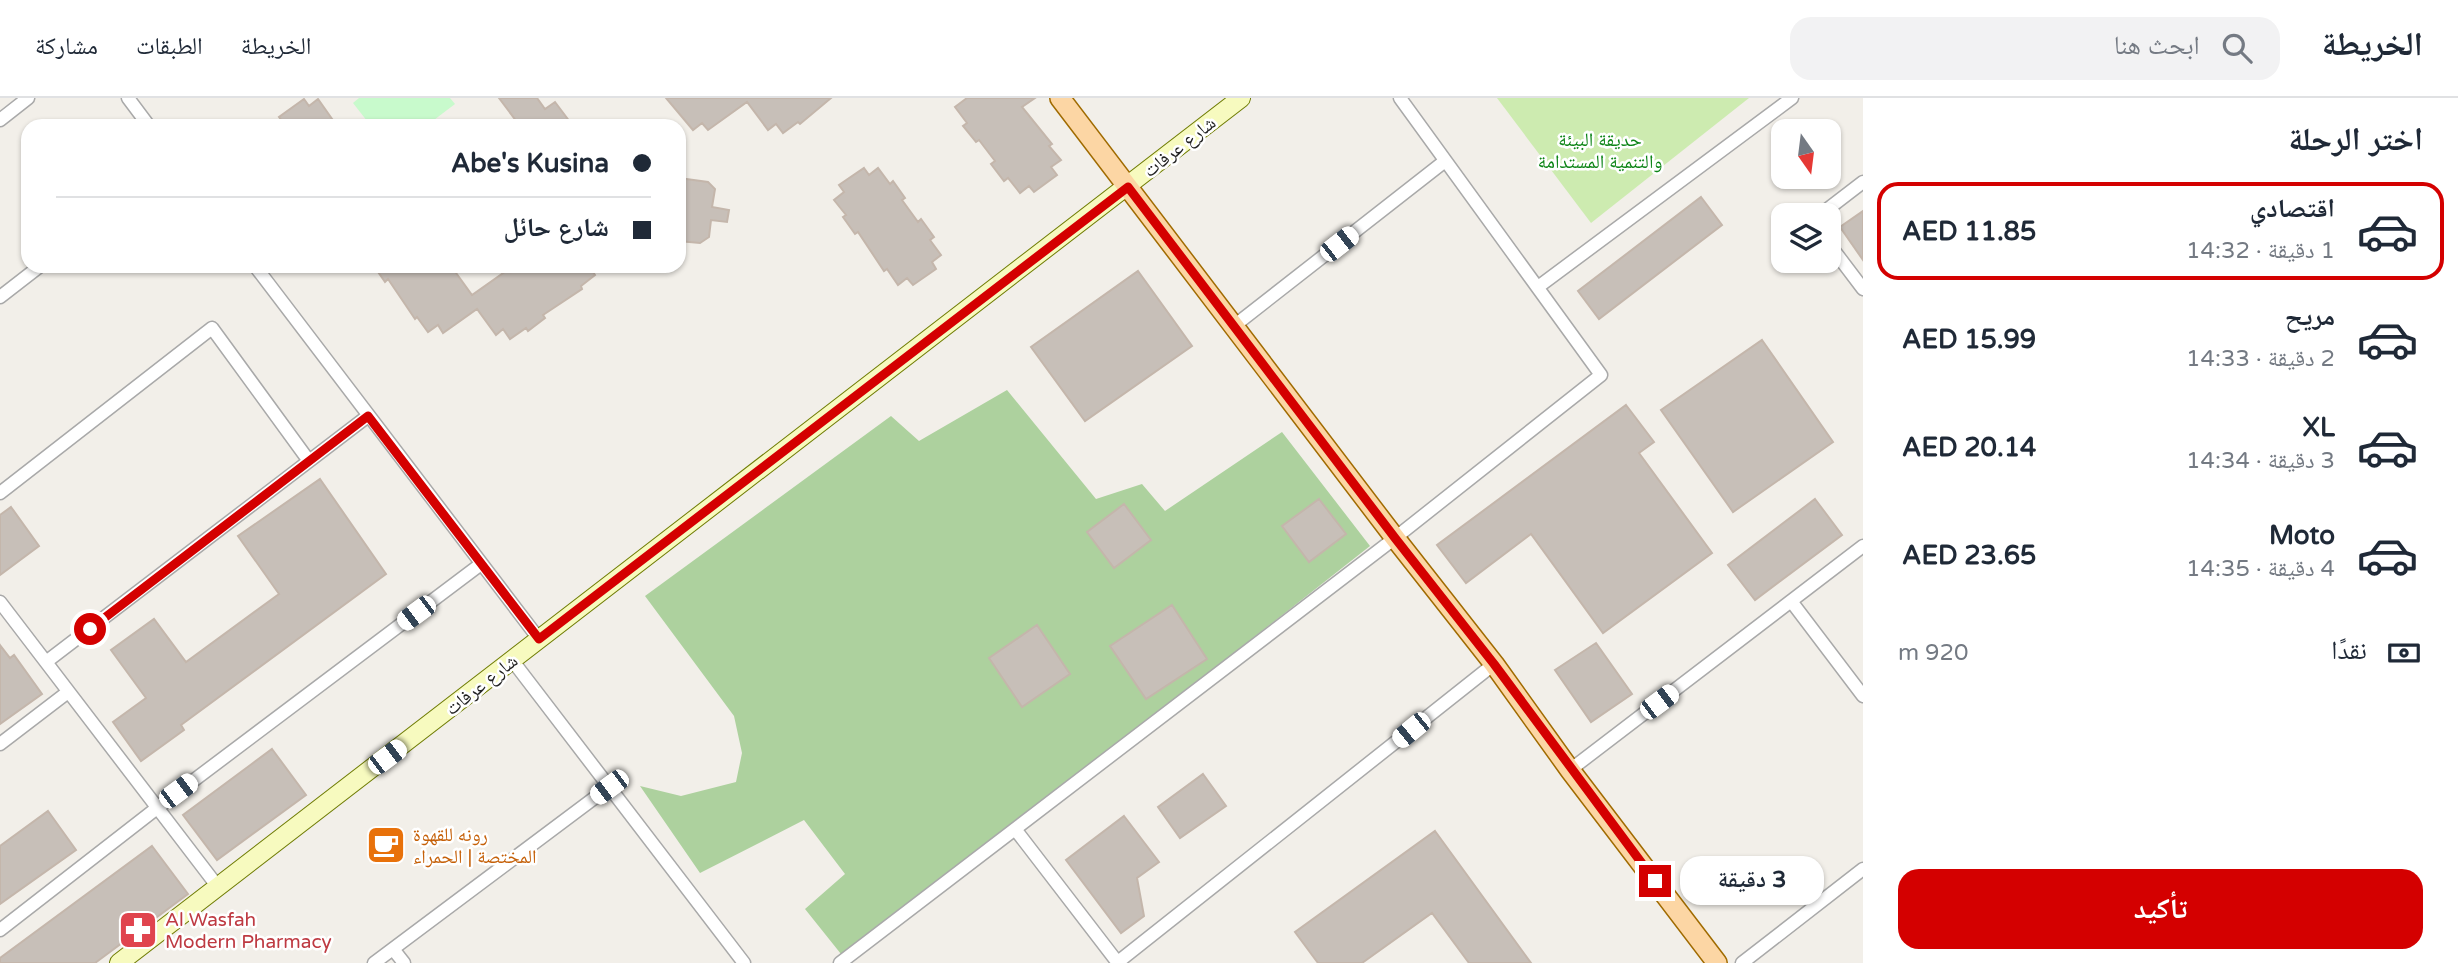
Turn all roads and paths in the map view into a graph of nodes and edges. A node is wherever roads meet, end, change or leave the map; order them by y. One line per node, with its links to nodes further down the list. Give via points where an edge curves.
1 (28, 98): 8 (street)
2 (128, 98): 7 (street)
3 (1060, 98): 11 (main road)
4 (1241, 98): 11 (street, شارع عرفات)
5 (1400, 98): 9 (street)
6 (1791, 98): 16 (street)
7 (144, 119)
8 (0, 120)
9 (1445, 162): 16 (street); 19 (street)
10 (1863, 183): 12 (street)
11 (1128, 187): 19 (main road); 28 (street, شارع عرفات)
12 (1836, 203)
13 (1841, 260): 17 (street)
14 (31, 273): 18 (street)
15 (260, 273): 20 (street)
16 (1538, 287): 23 (street, via 1601,375)
17 (1863, 289)
18 (0, 297)
19 (1234, 326): 23 (main road)
20 (368, 416): 21 (street); 25 (street)
21 (309, 461): 22 (street, via 212,328); 30 (street)
22 (0, 493)
23 (1395, 538): 31 (main road); 38 (street)
24 (1863, 546): 26 (street)
25 (481, 564): 28 (street); 37 (street)
26 (1791, 601): 33 (street); 35 (street)
27 (0, 602): 30 (street)
28 (539, 639): 29 (street, شارع عرفات)
29 (512, 660): 36 (street); 40 (street, شارع عرفات)
30 (46, 662): 32 (street)
31 (1494, 664): 35 (main road); 48 (street)
32 (68, 692): 34 (street); 37 (street)
33 (1863, 696)
34 (0, 744)
35 (1570, 770): 49 (main road)
36 (609, 787): 42 (street); 47 (street)
37 (157, 807): 40 (street); 41 (street)
38 (1015, 829): 43 (street); 48 (street)
39 (1863, 869): 50 (street)
40 (218, 887): 44 (street, شارع عرفات)
41 (0, 930)
42 (393, 949): 45 (street); 46 (street)
43 (849, 961)
44 (119, 963)
45 (374, 963)
46 (404, 963)
47 (744, 963)
48 (1118, 963)
49 (1717, 963)
50 (1742, 963)

